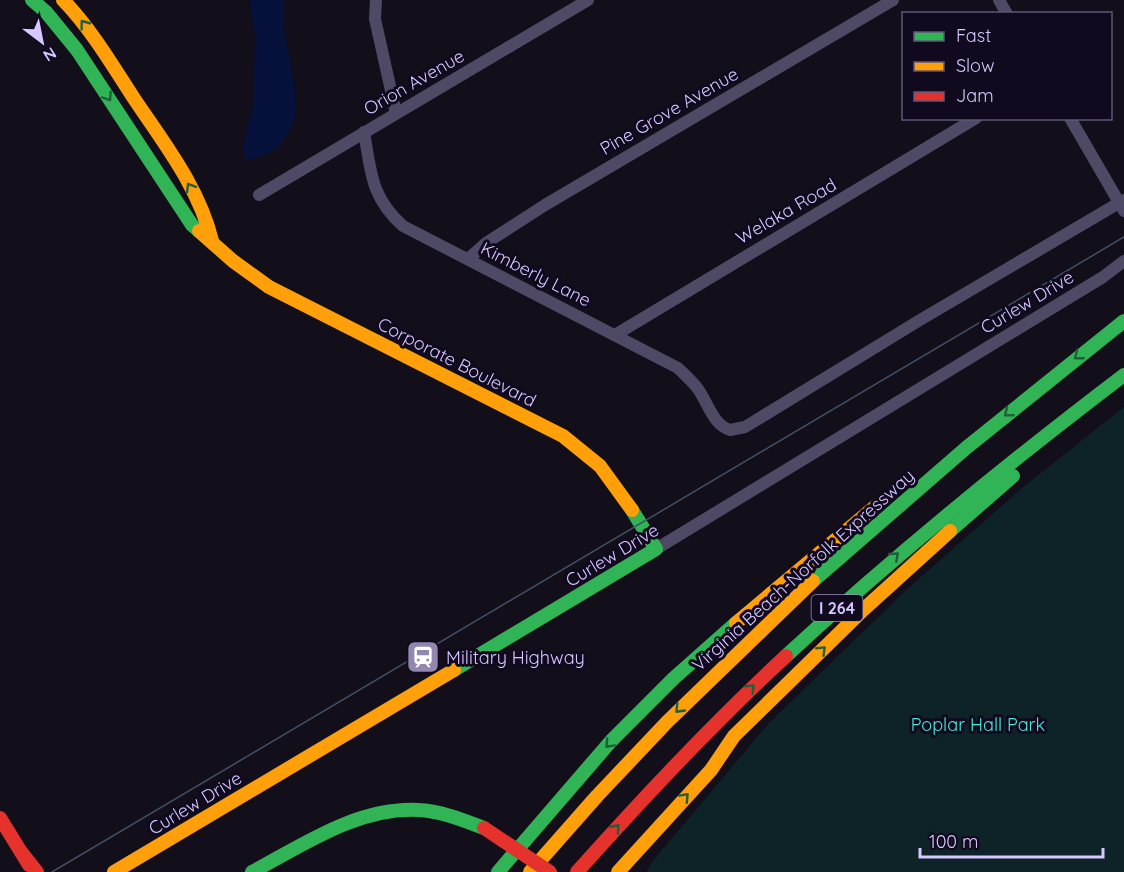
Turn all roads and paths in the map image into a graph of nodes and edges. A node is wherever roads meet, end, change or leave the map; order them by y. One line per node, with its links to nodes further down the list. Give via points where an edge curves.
1 (33, 0): 12 (main road, Corporate Boulevard, one-way to 12, via 77,50 192,225)
2 (63, 0): 12 (main road, one-way to 2, via 194,194 87,26)
3 (376, 0): 6 (street, via 375,19)
4 (588, 0): 6 (street, Orion Avenue)
5 (892, 0): 13 (street, Pine Grove Avenue, via 545,205)
6 (396, 113): 9 (street, Orion Avenue)
7 (973, 120): 16 (street, Welaka Road)
8 (1071, 120): 11 (street)
9 (364, 132): 10 (street, Orion Avenue); 13 (street, Kimberly Lane, via 376,191 390,215 403,226)
10 (259, 195)
11 (1122, 205): 19 (street, Curlew Drive, via 920,320 745,427)
12 (212, 241): 21 (main road, Corporate Boulevard, via 269,288 475,391 586,453 610,478)
13 (468, 259): 16 (street, Kimberly Lane)
14 (1124, 261): 21 (street, Curlew Drive)
15 (1124, 321): 20 (main road, Virginia Beach-Norfolk Expressway / I 264, one-way to 20)
16 (615, 335): 19 (street, Kimberly Lane, via 678,368)
17 (1124, 375): 29 (main road, I 264, one-way to 17, via 691,748 818,626 973,491)
18 (1124, 380): 30 (main road, one-way to 18, via 711,770 734,736 830,642 928,550)
19 (724, 428)
20 (987, 430): 23 (main road, one-way to 23, via 881,502 726,632 612,741); 27 (main road, Virginia Beach-Norfolk Expressway / I 264, one-way to 27, via 753,636 627,763)
21 (656, 549): 25 (main road, Curlew Drive)
22 (0, 818): 24 (main road)
23 (491, 871)
24 (35, 872)
25 (114, 872)
26 (252, 872): 28 (main road, bridge, via 337,826 381,812 410,809 457,817 484,828)
27 (530, 872)
28 (550, 872)
29 (577, 872)
30 (618, 872)

